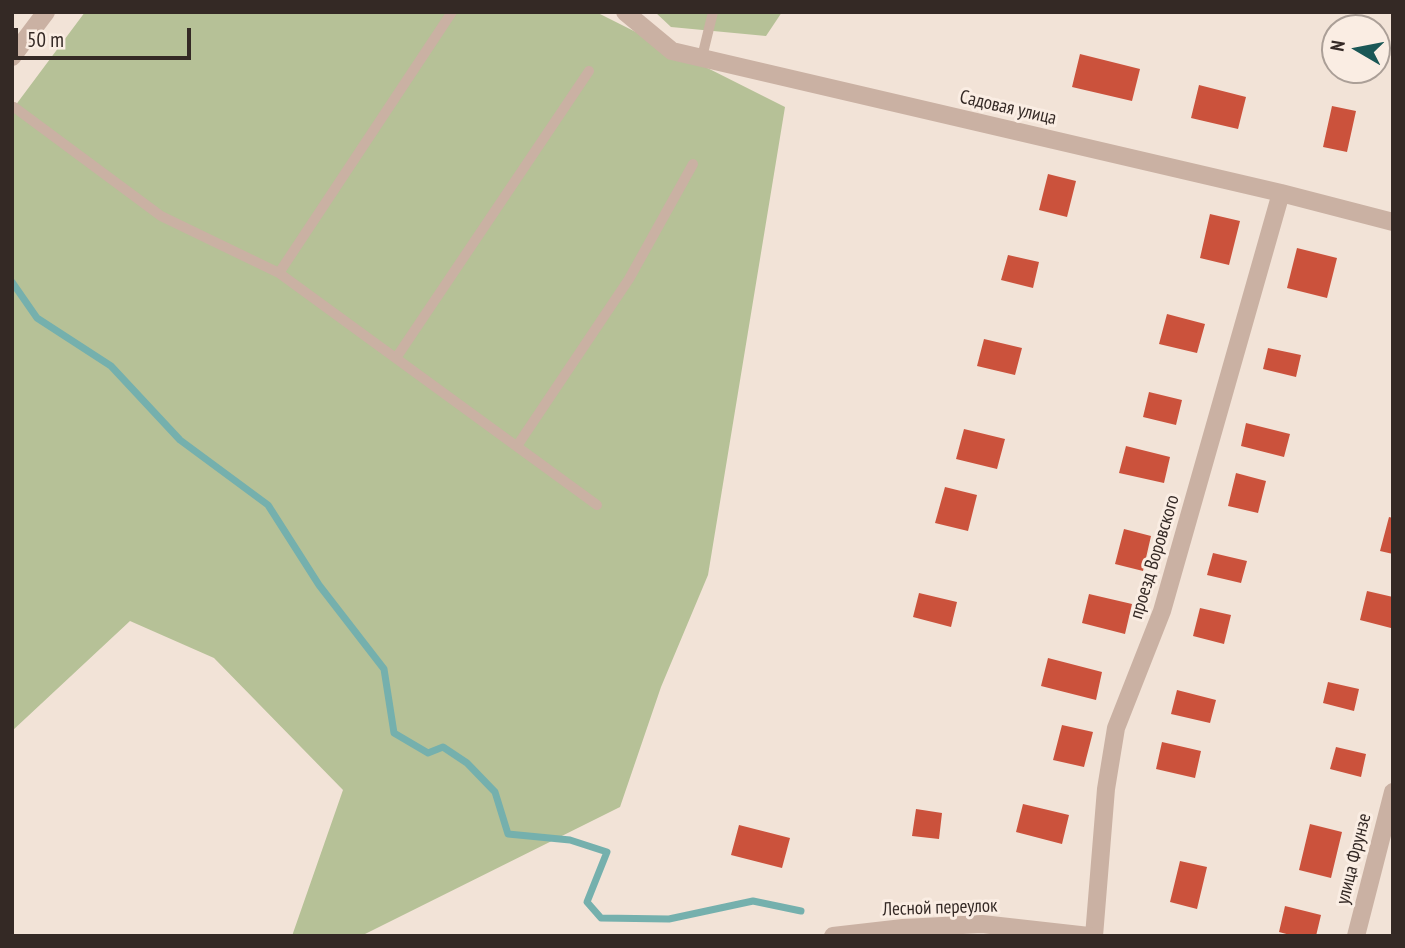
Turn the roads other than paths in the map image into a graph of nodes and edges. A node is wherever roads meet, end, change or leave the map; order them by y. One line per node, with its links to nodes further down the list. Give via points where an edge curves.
1 (46, 12): 5 (street)
2 (452, 12): 12 (lane)
3 (625, 12): 6 (street, Садовая улица, via 672,51)
4 (713, 12): 6 (lane)
5 (12, 57)
6 (702, 57): 10 (street, Садовая улица)
7 (589, 71): 13 (lane)
8 (14, 107): 12 (lane, via 161,216)
9 (693, 164): 14 (lane, via 629,279)
10 (1281, 193): 11 (street, Садовая улица); 18 (street, проезд Воровского, via 1163,611 1116,728)
11 (1393, 222)
12 (279, 272): 13 (lane)
13 (396, 358): 14 (lane)
14 (517, 446): 15 (lane)
15 (597, 505)
16 (1393, 792): 19 (street, улица Фрунзе)
17 (833, 936): 18 (street, Лесной переулок, via 982,924)
18 (1092, 936)
19 (1356, 936)

